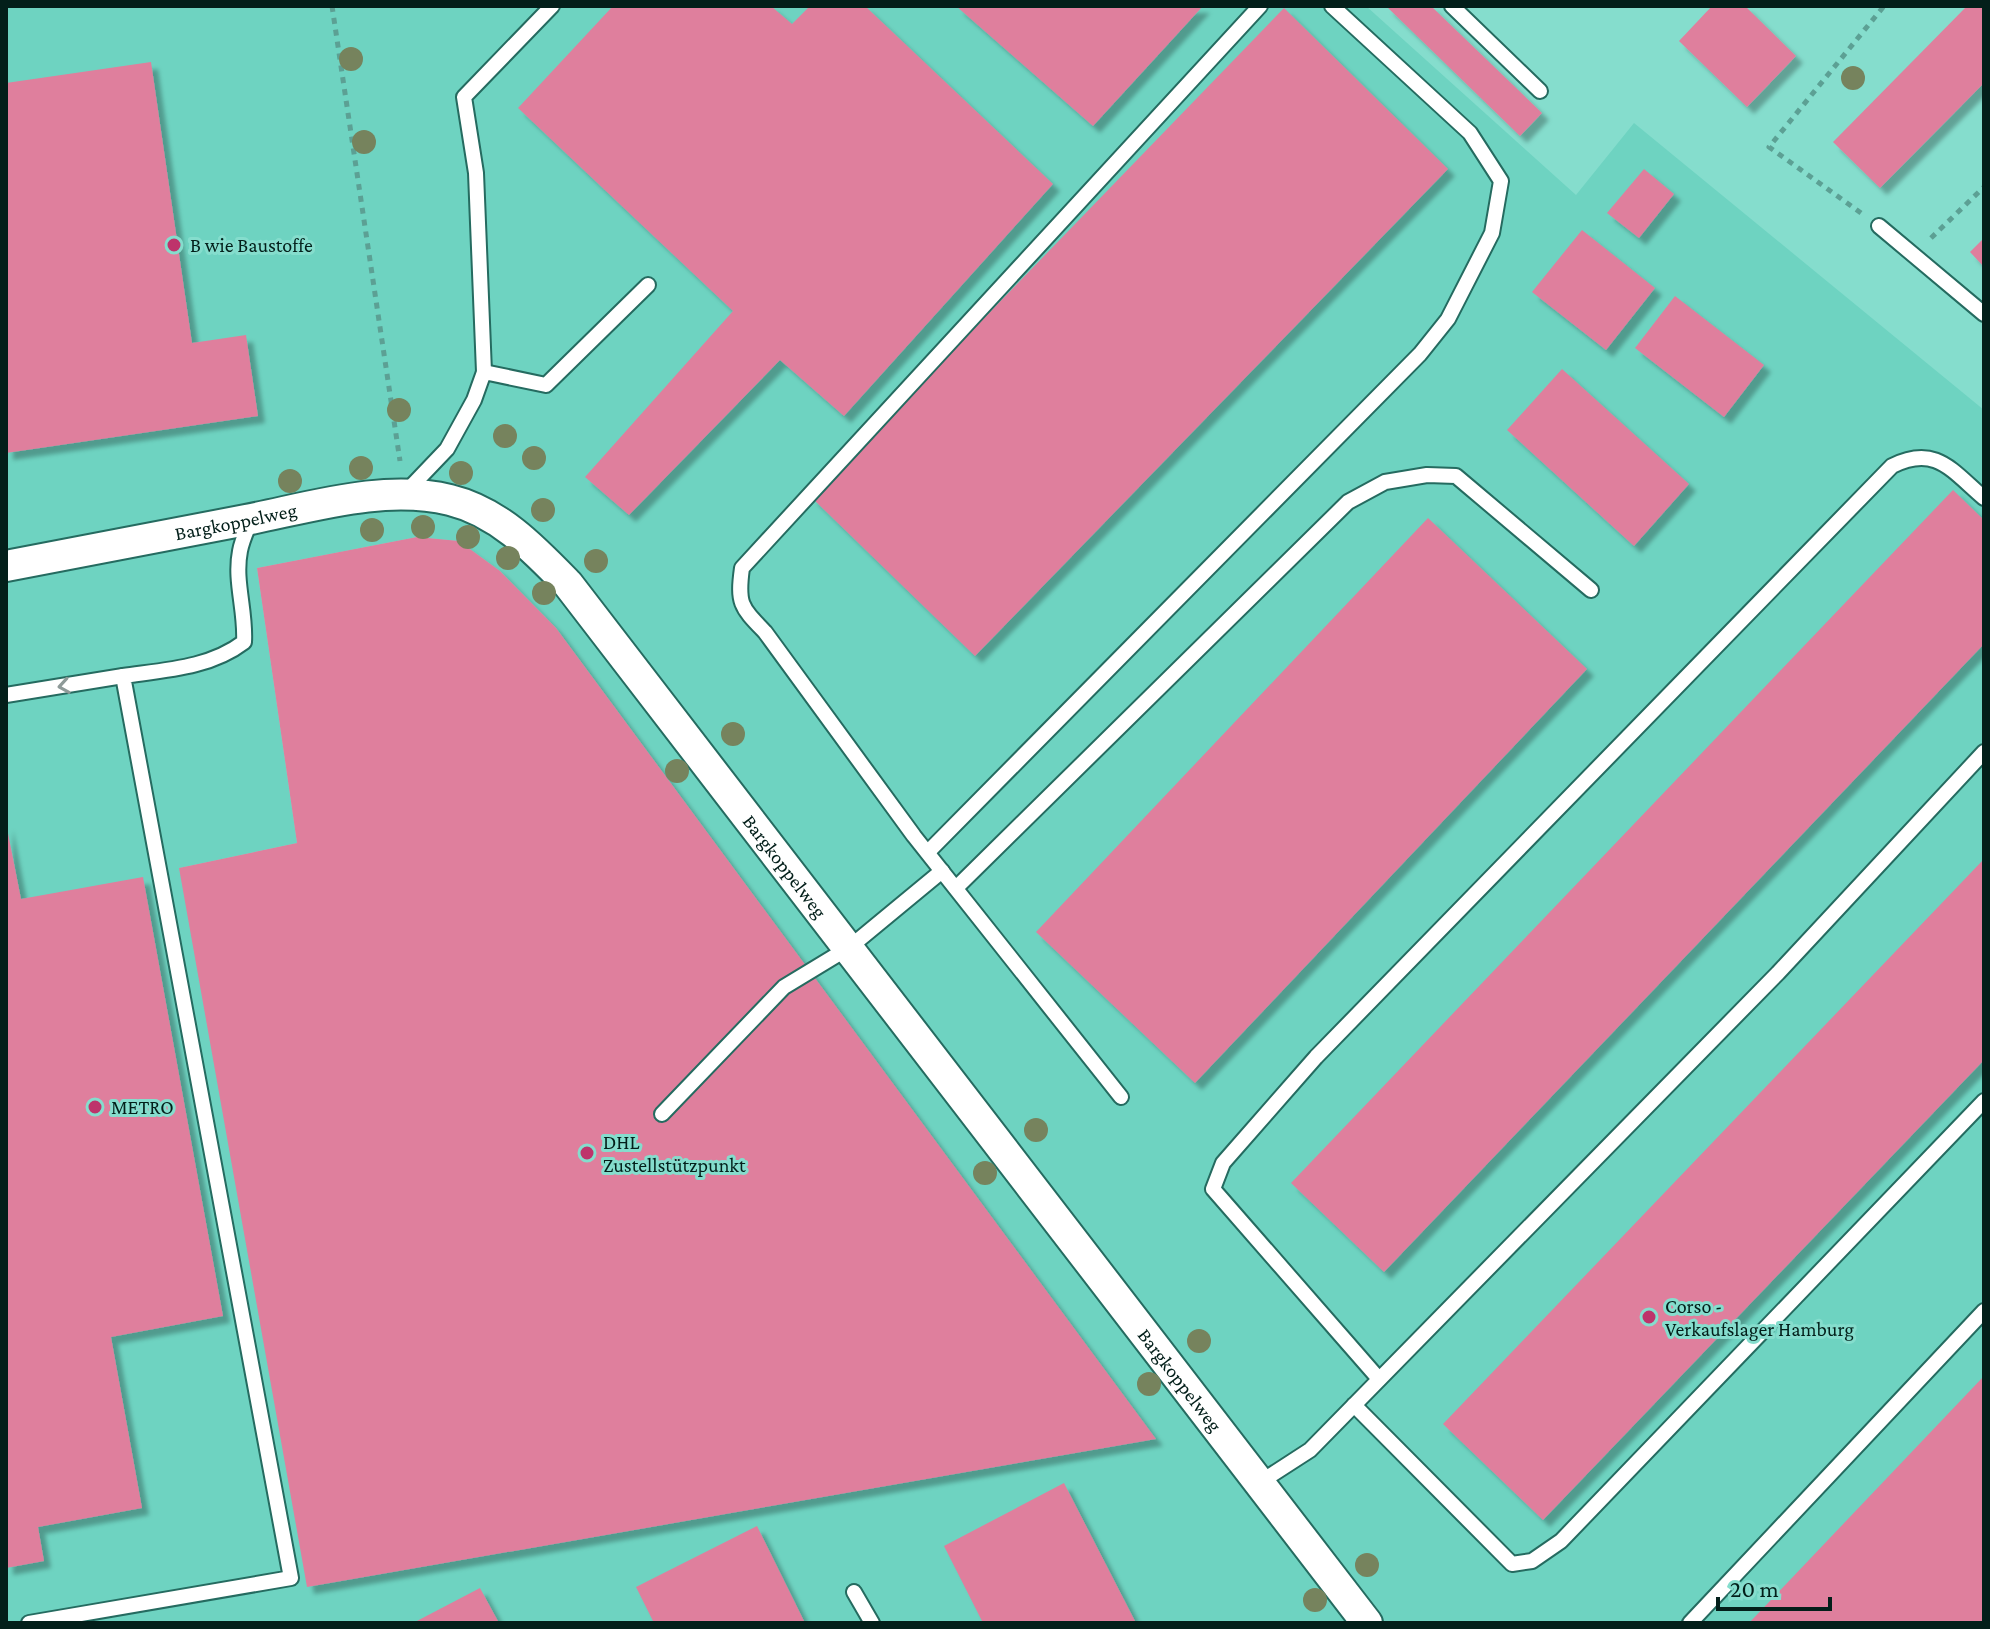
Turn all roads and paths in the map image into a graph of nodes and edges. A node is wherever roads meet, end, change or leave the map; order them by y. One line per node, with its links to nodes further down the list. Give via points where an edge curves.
1 (332, 6): 14 (path)
2 (552, 6): 13 (lane, via 464,97 476,173)
3 (1260, 6): 22 (lane, via 742,568 738,594 748,614)
4 (1332, 6): 22 (lane, via 1470,133 1501,181 1492,233 1448,319 1420,354)
5 (1452, 6): 7 (lane)
6 (1884, 6): 9 (path, via 1769,147)
7 (1540, 91)
8 (1984, 187): 10 (path)
9 (1879, 226): 10 (lane)
10 (1913, 255): 12 (lane)
11 (648, 285): 13 (lane, via 546,385)
12 (1984, 314)
13 (484, 372): 14 (lane, via 447,449)
14 (405, 493): 16 (street, Bargkoppelweg); 25 (street, Bargkoppelweg, via 452,500 494,517 536,551 568,584)
15 (1984, 498): 30 (lane, via 1940,460 1907,459 1892,466 1316,1057 1223,1163 1213,1189)
16 (251, 519): 17 (street, Bargkoppelweg); 19 (lane, via 240,550 238,578 244,642 225,656 191,666)
17 (6, 566)
18 (1591, 590): 24 (lane, via 1456,476 1385,482 1348,502)
19 (123, 676): 20 (lane, one-way to 20); 34 (lane, via 291,1578)
20 (6, 695)
21 (1984, 752): 30 (lane, via 1778,973)
22 (928, 852): 23 (lane)
23 (942, 871): 24 (lane); 25 (lane)
24 (956, 888): 26 (lane)
25 (850, 947): 28 (lane, via 784,987); 32 (street, Bargkoppelweg)
26 (1121, 1097)
27 (1984, 1101): 31 (lane, via 1561,1541 1532,1561 1512,1564)
28 (662, 1114)
29 (1984, 1311): 37 (lane)
30 (1379, 1379): 31 (lane)
31 (1354, 1405): 32 (lane, via 1310,1450)
32 (1259, 1483): 36 (street, Bargkoppelweg)
33 (854, 1592): 35 (lane)
34 (29, 1623)
35 (872, 1623)
36 (1367, 1623)
37 (1690, 1623)

